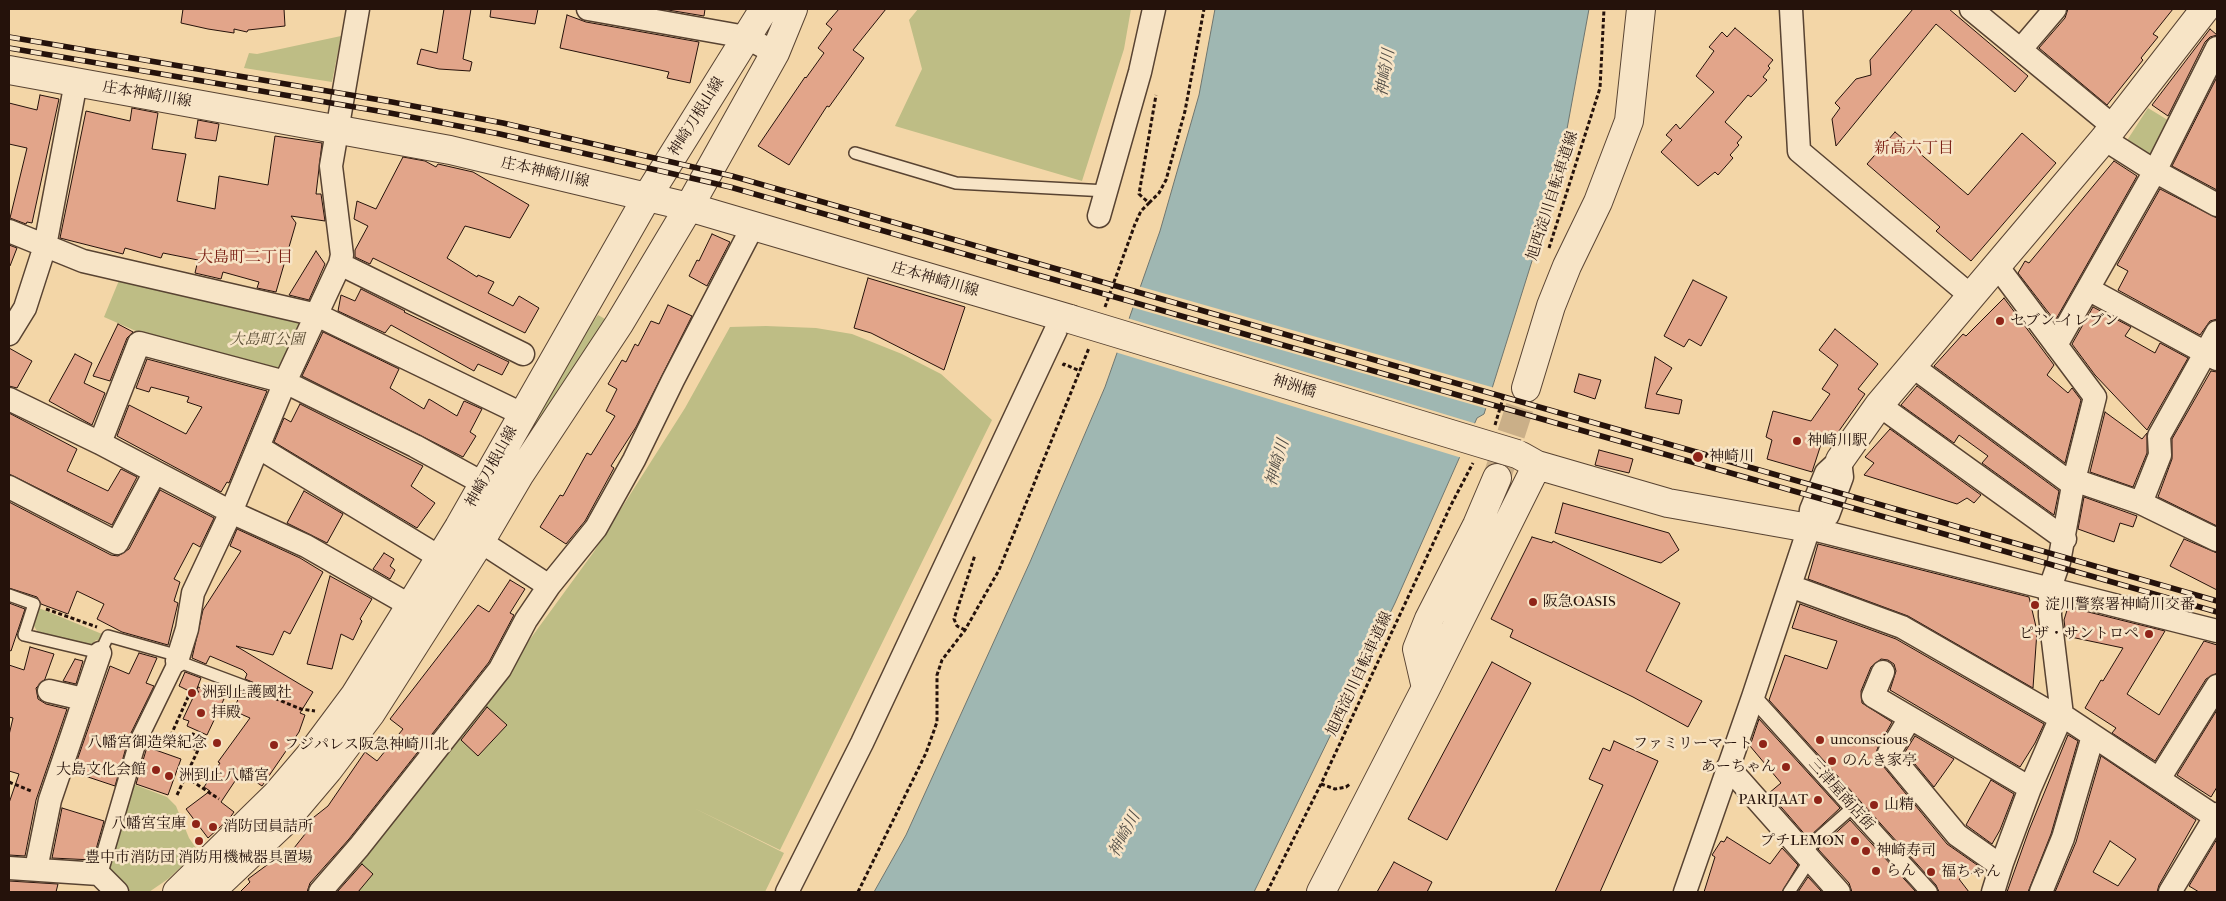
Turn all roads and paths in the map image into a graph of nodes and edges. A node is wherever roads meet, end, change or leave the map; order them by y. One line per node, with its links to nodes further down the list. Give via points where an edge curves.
1 (358, 9): 22 (street)
2 (588, 9): 13 (street)
3 (764, 9): 15 (street, 神崎刀根山線)
4 (793, 9): 18 (street, 神崎刀根山線)
5 (1154, 9): 26 (street)
6 (1204, 9): 28 (path, via 1184,111 1166,180)
7 (1604, 9): 35 (path, 旭西淀川自転車道線, via 1600,88)
8 (1641, 9): 53 (street, via 1629,121 1598,202 1551,306)
9 (1791, 9): 39 (street, via 1799,151)
10 (1971, 9): 17 (street)
11 (2055, 9): 17 (street)
12 (2205, 9): 14 (street)
13 (642, 14): 15 (street)
14 (2188, 32): 16 (street); 23 (street)
15 (746, 38): 18 (street); 27 (street, 神崎刀根山線)
16 (2217, 49): 25 (street)
17 (2021, 50): 23 (street)
18 (774, 53): 30 (street, 神崎刀根山線)
19 (9, 70): 20 (street, 庄本神崎川線)
20 (76, 82): 22 (street, 庄本神崎川線); 34 (street)
21 (1158, 87): 28 (path, via 1139,194)
22 (338, 129): 27 (street, 庄本神崎川線, via 450,150); 36 (street, via 331,166 342,255)
23 (2109, 133): 25 (street); 37 (street)
24 (855, 152): 26 (lane, via 956,183)
25 (2155, 171): 29 (street); 38 (street)
26 (1107, 191): 31 (street)
27 (647, 197): 30 (street, 庄本神崎川線); 56 (street, 神崎刀根山線)
28 (1149, 203): 40 (path, via 1135,224)
29 (2217, 205)
30 (689, 207): 32 (street, 庄本神崎川線); 67 (street, 神崎刀根山線, via 619,324)
31 (1100, 216)
32 (753, 226): 42 (street, 庄本神崎川線); 75 (street, via 596,528)
33 (9, 231): 34 (street)
34 (45, 246): 41 (street, via 83,261); 44 (street, via 25,308)
35 (1547, 254)
36 (340, 264): 41 (street); 47 (street)
37 (1997, 266): 39 (street); 46 (street)
38 (2088, 289): 46 (street); 48 (street)
39 (1971, 296): 49 (street)
40 (1103, 313)
41 (317, 316): 52 (street); 56 (street)
42 (1066, 318): 59 (street, 神洲橋, bridge); 116 (street)
43 (2217, 332): 48 (street)
44 (9, 334)
45 (1093, 339): 51 (path)
46 (2056, 345): 64 (street, via 2095,397)
47 (523, 354)
48 (2211, 356): 68 (street, via 2159,436 2160,455)
49 (1912, 366): 55 (street); 64 (street)
50 (1061, 370): 51 (path, via 1064,364)
51 (1080, 371): 117 (path, via 999,570 965,630 942,660 937,675 937,722 926,754)
52 (286, 382): 57 (street, via 139,343); 58 (street); 65 (street)
53 (1526, 388)
54 (9, 399): 57 (street)
55 (1880, 405): 60 (street); 72 (street)
56 (522, 414): 65 (street, 神崎刀根山線)
57 (100, 443): 62 (street)
58 (258, 447): 69 (street); 74 (street)
59 (1527, 460): 70 (street, 神洲橋, via 1668,503); 87 (street)
60 (1840, 460): 70 (street, via 1826,473 1811,510)
61 (1472, 465): 118 (path, 旭西淀川自転車道線)
62 (155, 472): 66 (street, via 117,543); 69 (street)
63 (1497, 478): 87 (street, via 1417,649)
64 (2074, 482): 68 (street); 72 (street)
65 (483, 484): 67 (street); 71 (street, 神崎刀根山線)
66 (9, 487)
67 (507, 496): 71 (street, 神崎刀根山線)
68 (2142, 503): 73 (street)
69 (231, 512): 80 (street, via 306,546); 83 (street, via 193,594)
70 (1808, 528): 76 (street); 77 (street)
71 (469, 534): 74 (street, 神崎刀根山線); 75 (street)
72 (2065, 539): 77 (street)
73 (2217, 540)
74 (450, 564): 80 (street, 神崎刀根山線); 114 (street, 神崎刀根山線, via 371,713 284,822)
75 (549, 586): 115 (street, via 526,620 500,669)
76 (1790, 586): 90 (street); 93 (street, via 1902,628)
77 (2050, 588): 81 (street); 93 (street)
78 (9, 595): 79 (lane)
79 (34, 604): 82 (path, via 106,630); 82 (lane, via 24,634)
80 (411, 606): 92 (street, 神崎刀根山線)
81 (2217, 631)
82 (104, 645): 83 (lane, via 172,654); 91 (street)
83 (177, 660): 89 (lane); 110 (street, via 138,741)
84 (1883, 672): 94 (street, via 1873,696)
85 (207, 682): 97 (path, via 189,695 172,735)
86 (2217, 686): 100 (street)
87 (1426, 688): 119 (street)
88 (49, 691): 91 (street)
89 (257, 691): 92 (path, via 300,709)
90 (1753, 697): 98 (street); 104 (street, 三津屋商店街)
91 (83, 699): 109 (street, via 50,800)
92 (340, 715): 113 (street, 神崎刀根山線, via 276,795)
93 (2061, 717): 96 (street); 101 (street)
94 (1910, 718): 101 (street); 107 (street, via 1889,753 1958,835)
95 (194, 732): 97 (path)
96 (2093, 736): 100 (street); 124 (street, via 2063,838)
97 (190, 742): 99 (path, via 188,746 198,750)
98 (1728, 767): 106 (street); 111 (street)
99 (186, 777): 102 (path); 103 (path)
100 (2159, 779): 105 (street)
101 (2030, 788): 107 (street)
102 (177, 795)
103 (219, 799)
104 (1852, 808): 106 (lane, via 1818,838); 122 (street, 三津屋商店街)
105 (2217, 816): 125 (street)
106 (1808, 856): 120 (lane); 121 (street)
107 (2001, 866): 123 (street)
108 (9, 868): 109 (street)
109 (36, 869): 110 (street)
110 (99, 874): 112 (street)
111 (1688, 891)
112 (117, 892)
113 (177, 892)
114 (210, 892)
115 (320, 892)
116 (787, 892)
117 (858, 892)
118 (1267, 892)
119 (1321, 892)
120 (1789, 892)
121 (1839, 892)
122 (1929, 892)
123 (1993, 892)
124 (2041, 892)
125 (2170, 892)

